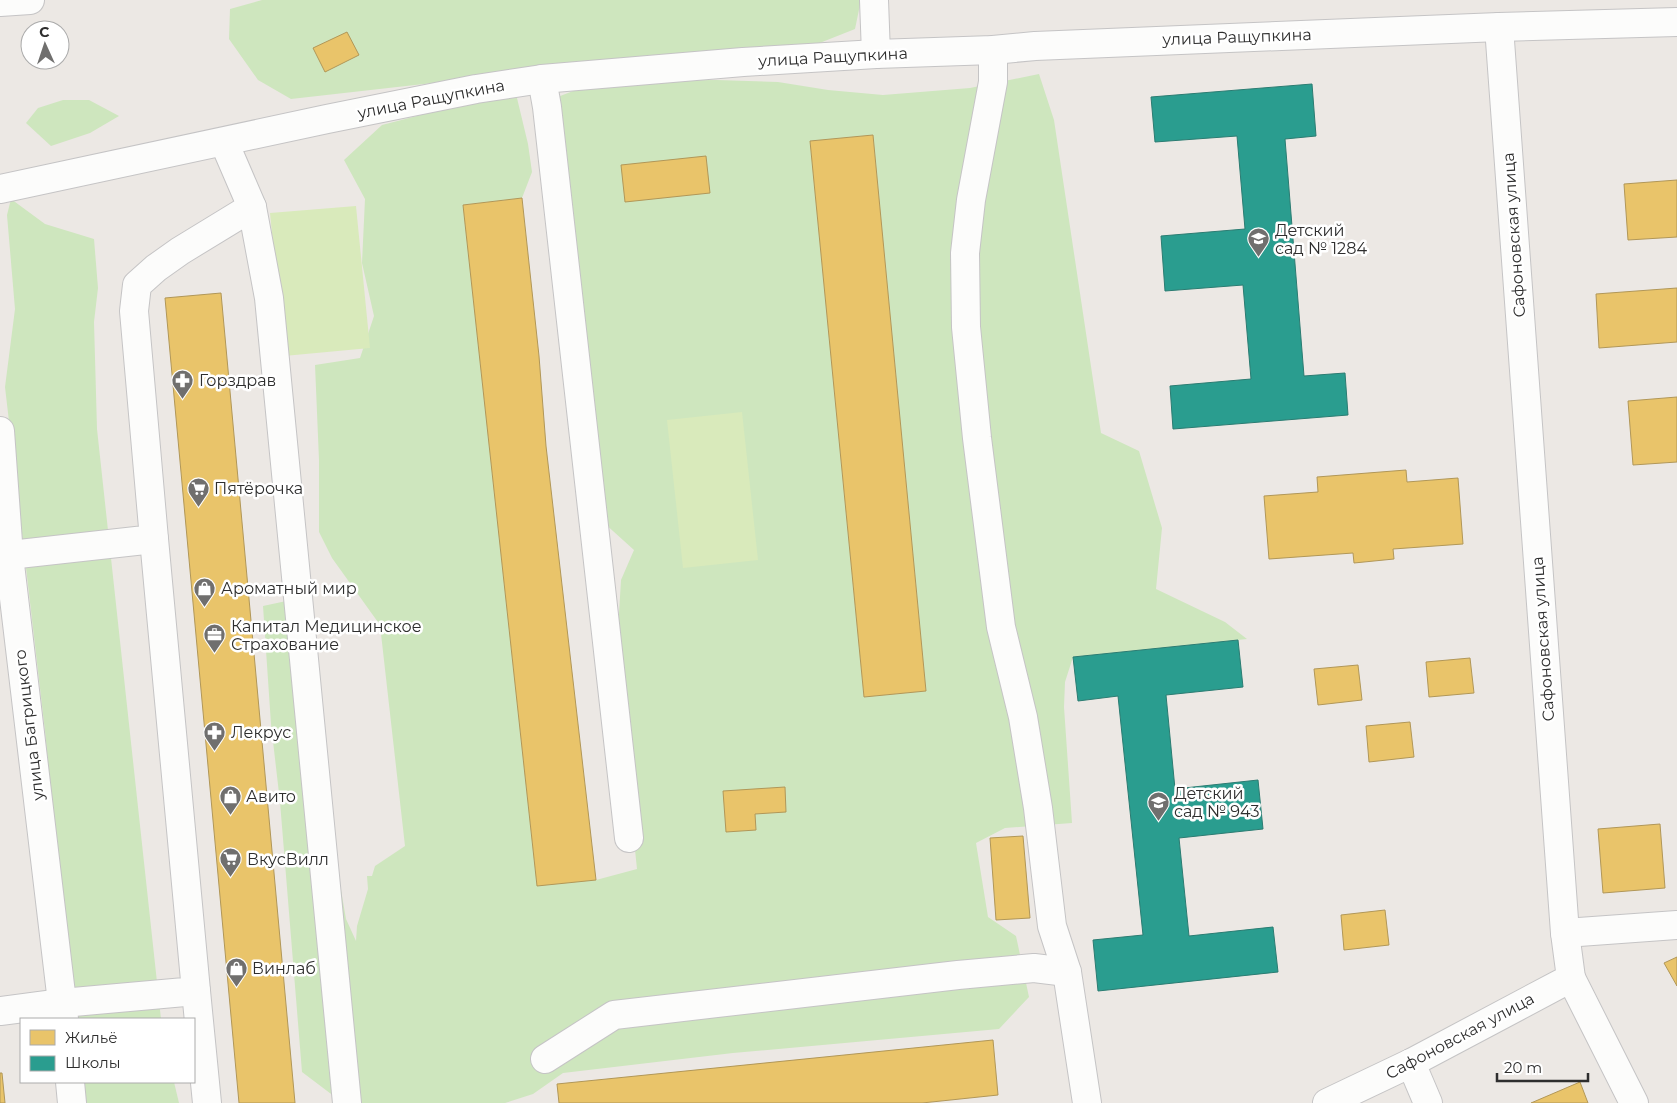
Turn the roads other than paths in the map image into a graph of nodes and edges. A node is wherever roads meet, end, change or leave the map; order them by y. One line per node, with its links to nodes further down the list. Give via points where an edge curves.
1 (30, 0): 3 (street)
2 (874, 0): 7 (street)
3 (0, 2)
4 (1677, 22): 5 (street, улица Ращупкина)
5 (1499, 27): 6 (street, улица Ращупкина); 17 (street, Сафоновская улица)
6 (994, 50): 7 (street, улица Ращупкина); 18 (street, via 993,82 971,200 966,253 966,327 1001,628 1024,726 1052,926)
7 (876, 54): 8 (street, улица Ращупкина)
8 (542, 78): 9 (street, улица Ращупкина); 15 (street)
9 (224, 142): 10 (street, улица Ращупкина); 11 (street)
10 (0, 189)
11 (252, 207): 13 (street, via 180,251 137,285 134,311); 28 (street, via 269,298)
12 (0, 430): 14 (street, улица Багрицкого)
13 (154, 539): 14 (street); 20 (street)
14 (4, 556): 22 (street, улица Багрицкого)
15 (629, 838)
16 (1677, 925): 17 (street)
17 (1565, 933): 19 (street, Сафоновская улица)
18 (1067, 972): 23 (street, via 1034,968 614,1015); 29 (street)
19 (1571, 978): 24 (street, Сафоновская улица); 32 (street)
20 (196, 991): 22 (street); 27 (street)
21 (0, 1011): 22 (street)
22 (63, 1011)
23 (546, 1059)
24 (1411, 1062): 30 (street, Сафоновская улица); 31 (street)
25 (70, 1083): 26 (street)
26 (72, 1103)
27 (207, 1103)
28 (347, 1103)
29 (1087, 1103)
30 (1328, 1103)
31 (1428, 1103)
32 (1634, 1103)

